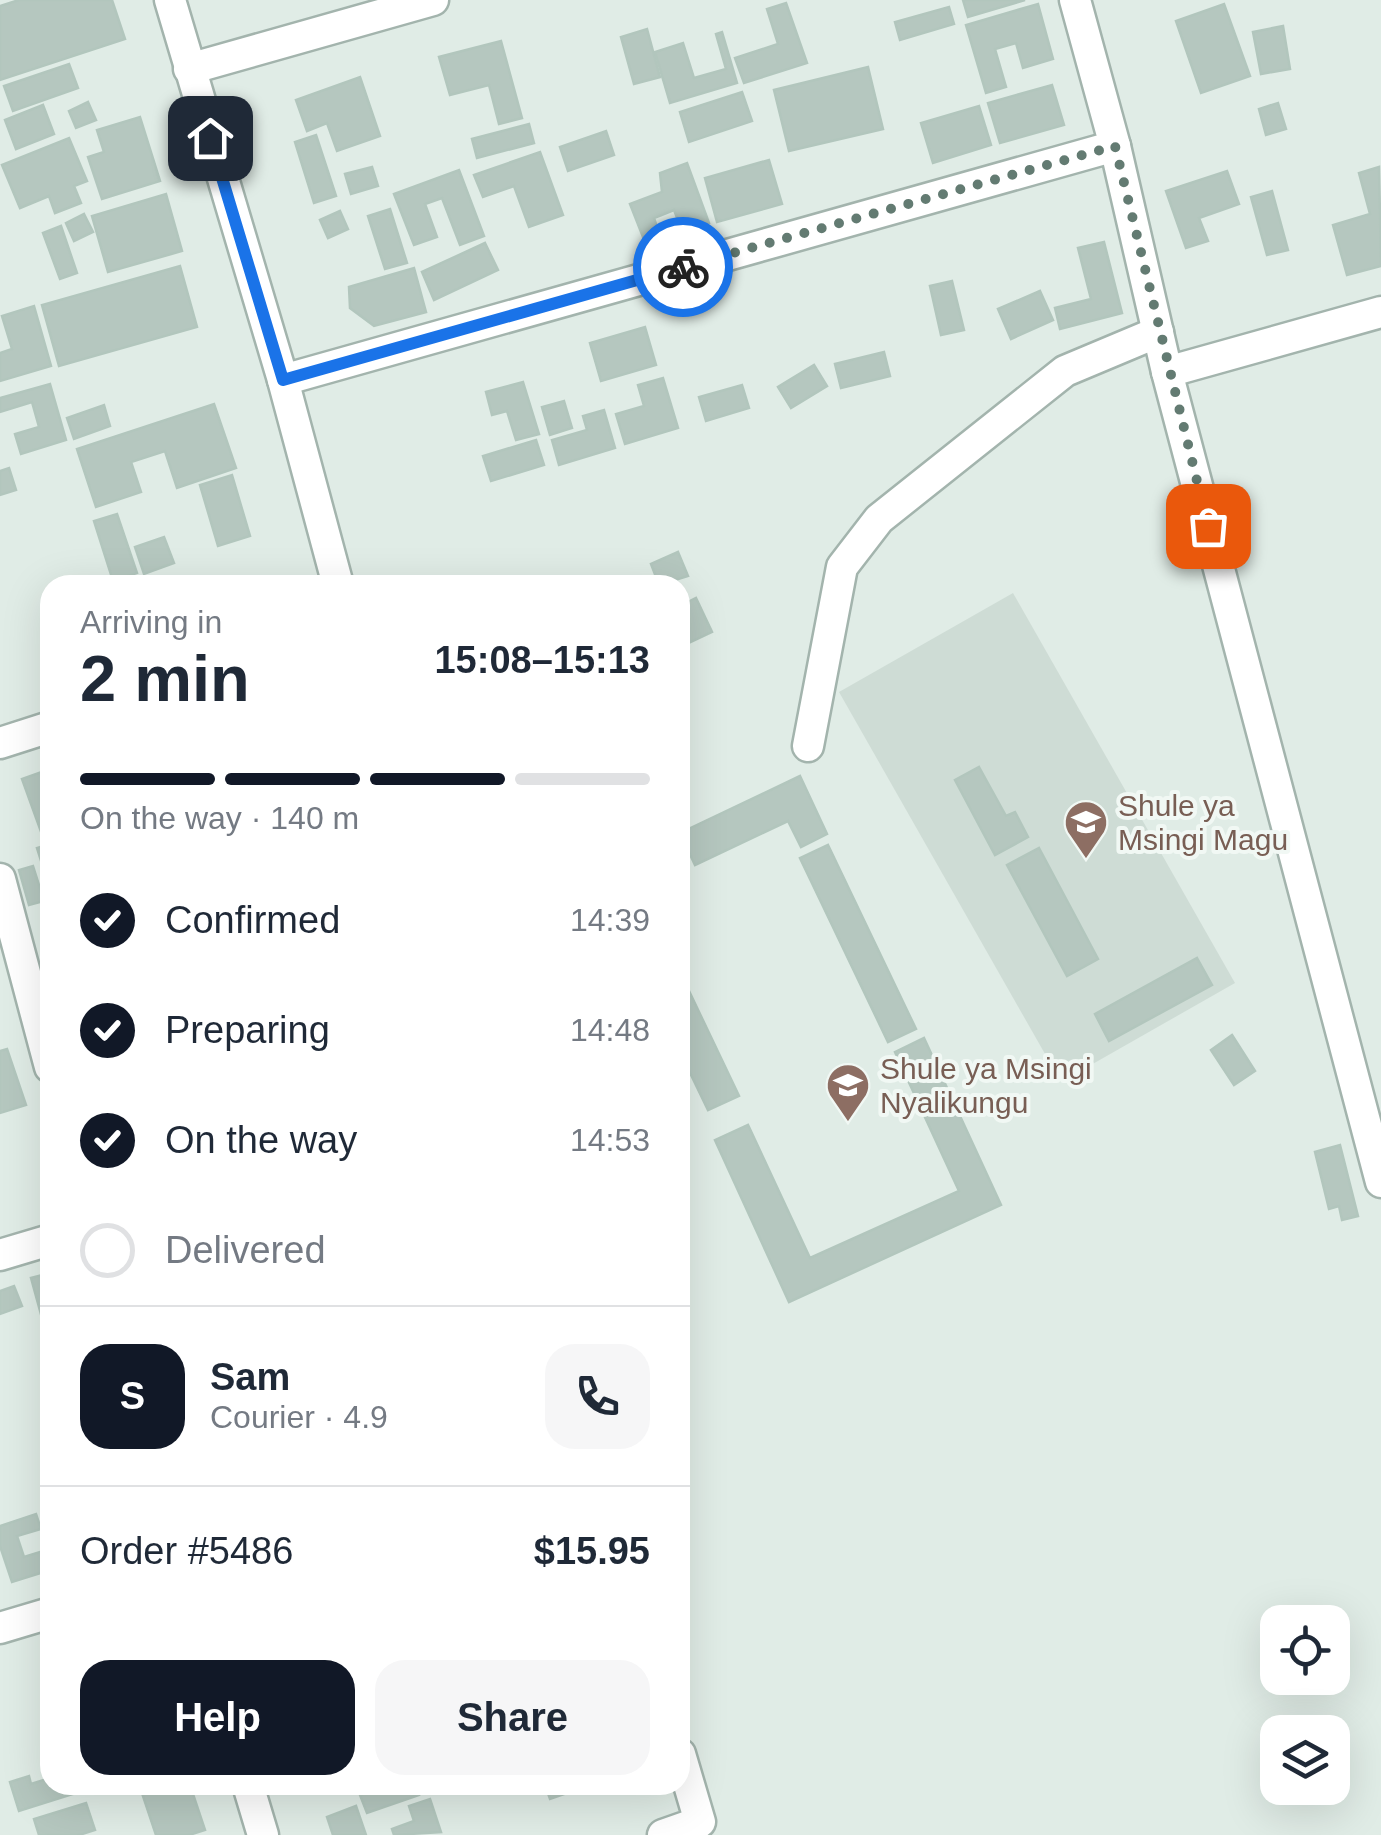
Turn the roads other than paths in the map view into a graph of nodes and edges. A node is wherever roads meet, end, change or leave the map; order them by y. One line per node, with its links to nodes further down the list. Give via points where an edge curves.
1 (170, 0): 4 (street)
2 (433, 0): 4 (street)
3 (1075, 0): 5 (street)
4 (189, 69): 9 (street)
5 (1115, 146): 7 (street); 9 (street)
6 (1381, 312): 8 (street)
7 (1158, 332): 8 (street); 13 (street, via 1065,372 879,518 842,566)
8 (1167, 372): 16 (street)
9 (283, 380): 10 (street)
10 (335, 575)
11 (40, 730): 12 (street)
12 (0, 743)
13 (808, 746)
14 (0, 879): 15 (street)
15 (40, 1029)
16 (1381, 1182)
17 (40, 1243): 18 (street)
18 (0, 1255)
19 (40, 1615): 20 (street)
20 (0, 1628)
21 (690, 1788): 23 (street)
22 (251, 1795): 24 (street)
23 (702, 1829): 25 (street)
24 (263, 1835)
25 (663, 1835)

